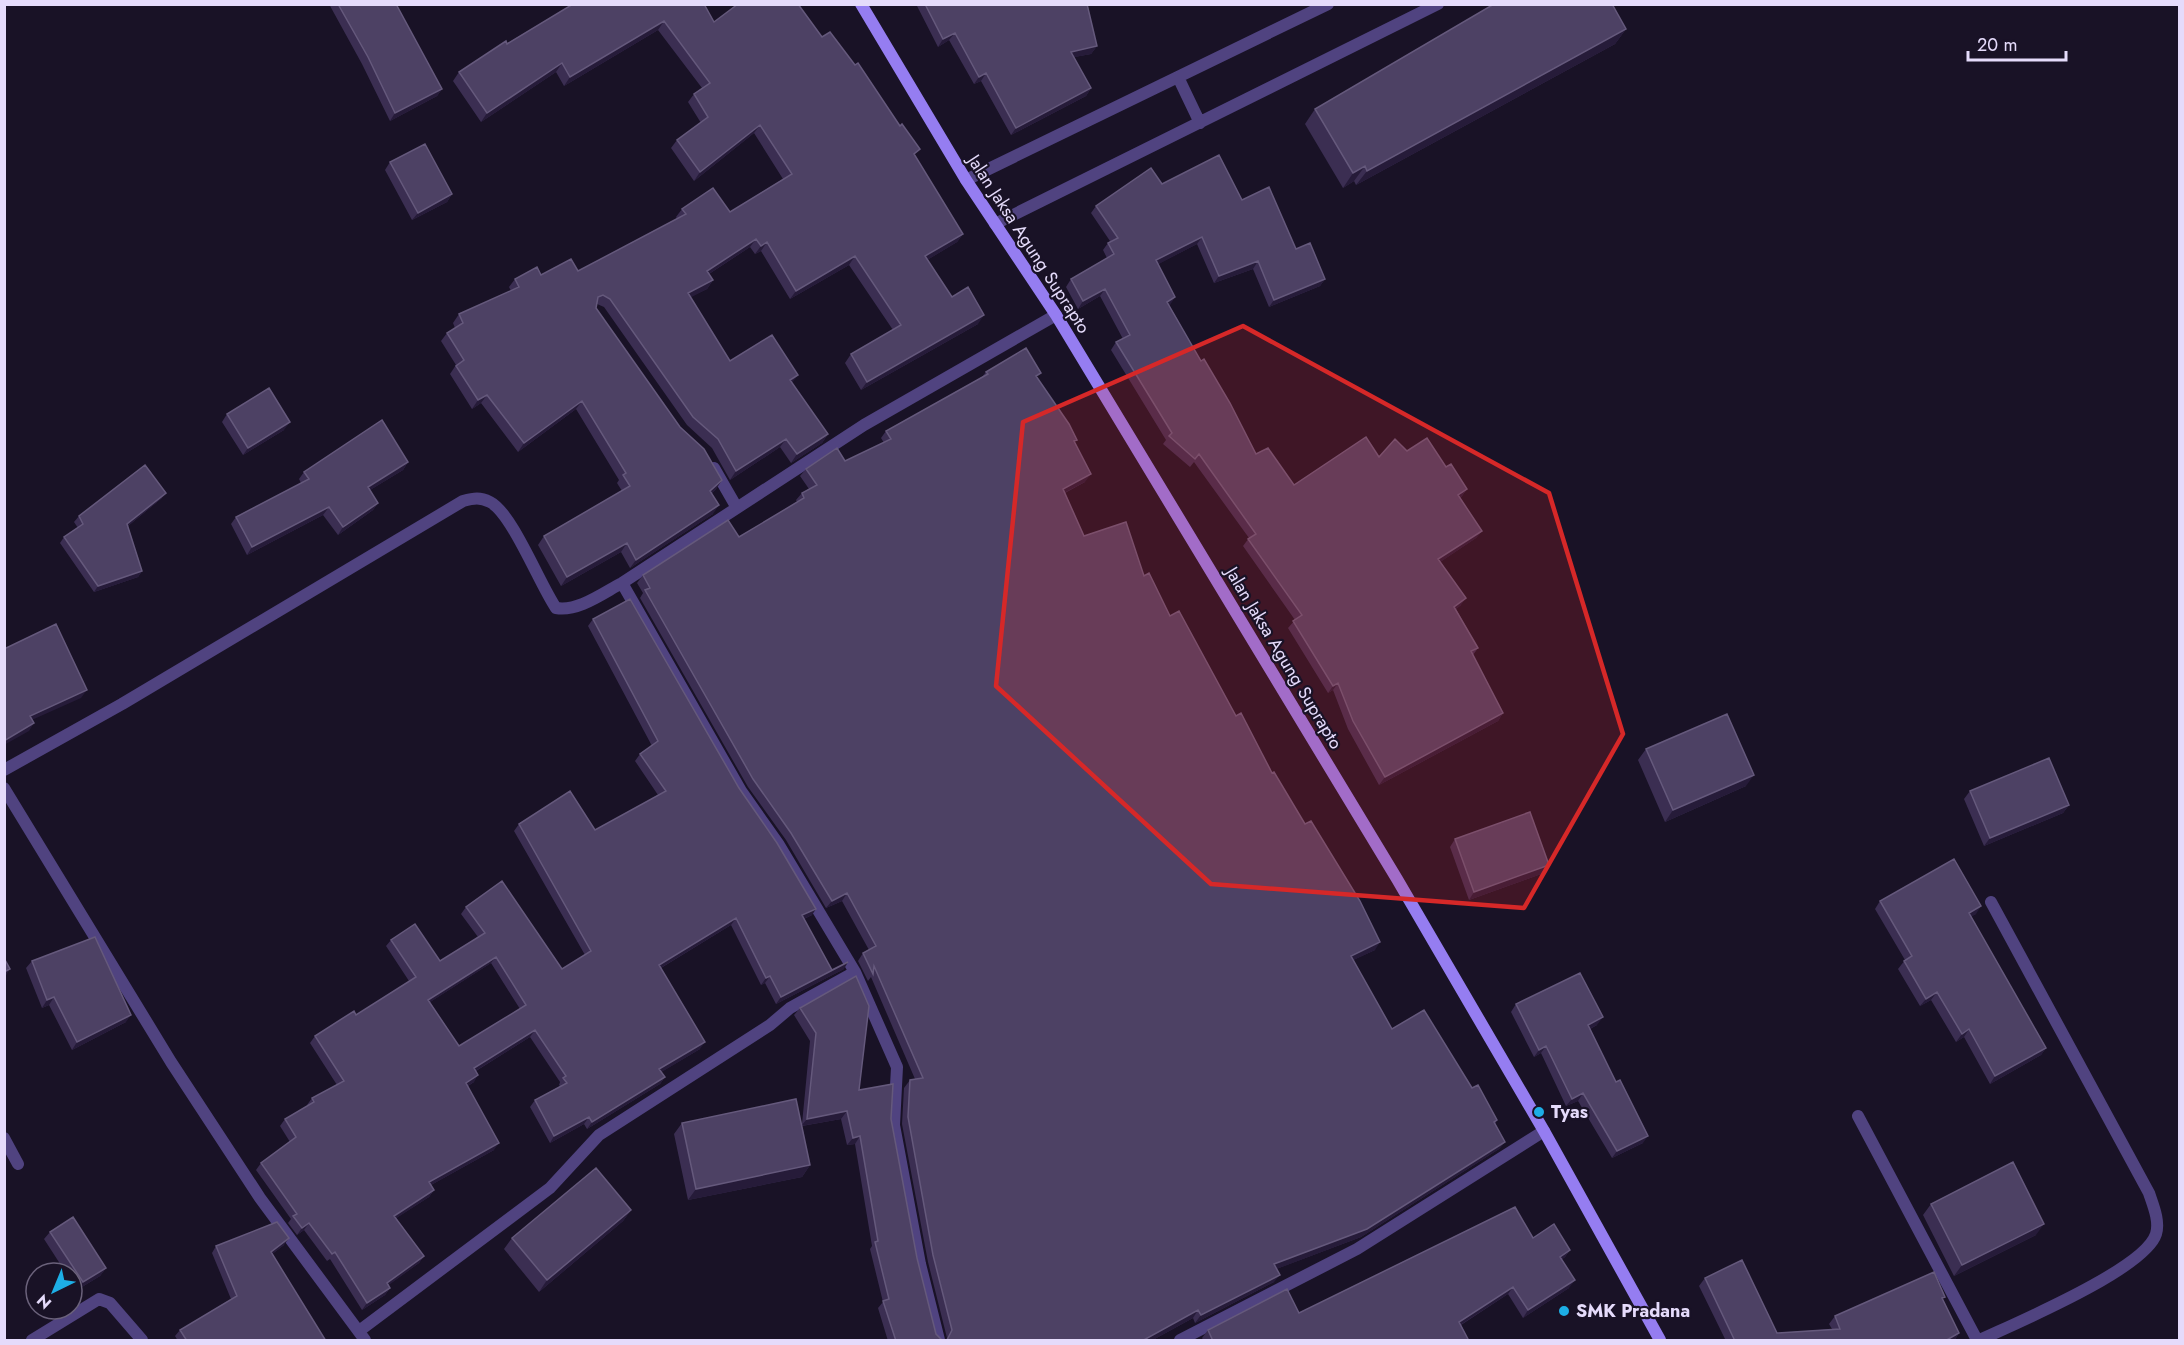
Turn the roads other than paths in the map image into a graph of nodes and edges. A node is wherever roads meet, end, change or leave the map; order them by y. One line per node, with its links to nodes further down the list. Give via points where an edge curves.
1 (861, 4): 6 (main road, Jalan Jaksa Agung Suprapto)
2 (1328, 4): 4 (street)
3 (1438, 4): 5 (street)
4 (1178, 77): 5 (street); 6 (street)
5 (1200, 123): 7 (street)
6 (966, 180): 7 (main road, Jalan Jaksa Agung Suprapto)
7 (995, 224): 8 (main road, Jalan Jaksa Agung Suprapto)
8 (1056, 315): 10 (street, via 864,425); 17 (main road, Jalan Jaksa Agung Suprapto, via 1397,879)
9 (705, 452): 10 (street)
10 (737, 508): 11 (street)
11 (622, 583): 12 (street, via 567,610 556,608 507,519 492,503 476,498 464,501); 15 (street, via 741,791 779,845)
12 (4, 770)
13 (4, 788): 20 (street, via 159,1042 260,1198)
14 (1991, 902): 26 (street, via 2149,1193 2156,1215 2156,1234 2144,1251 2105,1279)
15 (855, 972): 20 (street, via 790,1008 599,1136 550,1188); 23 (street, via 897,1067 894,1125)
16 (1858, 1116): 26 (street)
17 (1544, 1131): 24 (street, via 1357,1249); 25 (main road, Jalan Jaksa Agung Suprapto)
18 (4, 1138): 19 (street)
19 (18, 1164)
20 (362, 1336)
21 (32, 1341): 22 (street, via 99,1299 110,1303)
22 (142, 1341)
23 (939, 1341)
24 (1180, 1341)
25 (1660, 1341)
26 (1979, 1341)

